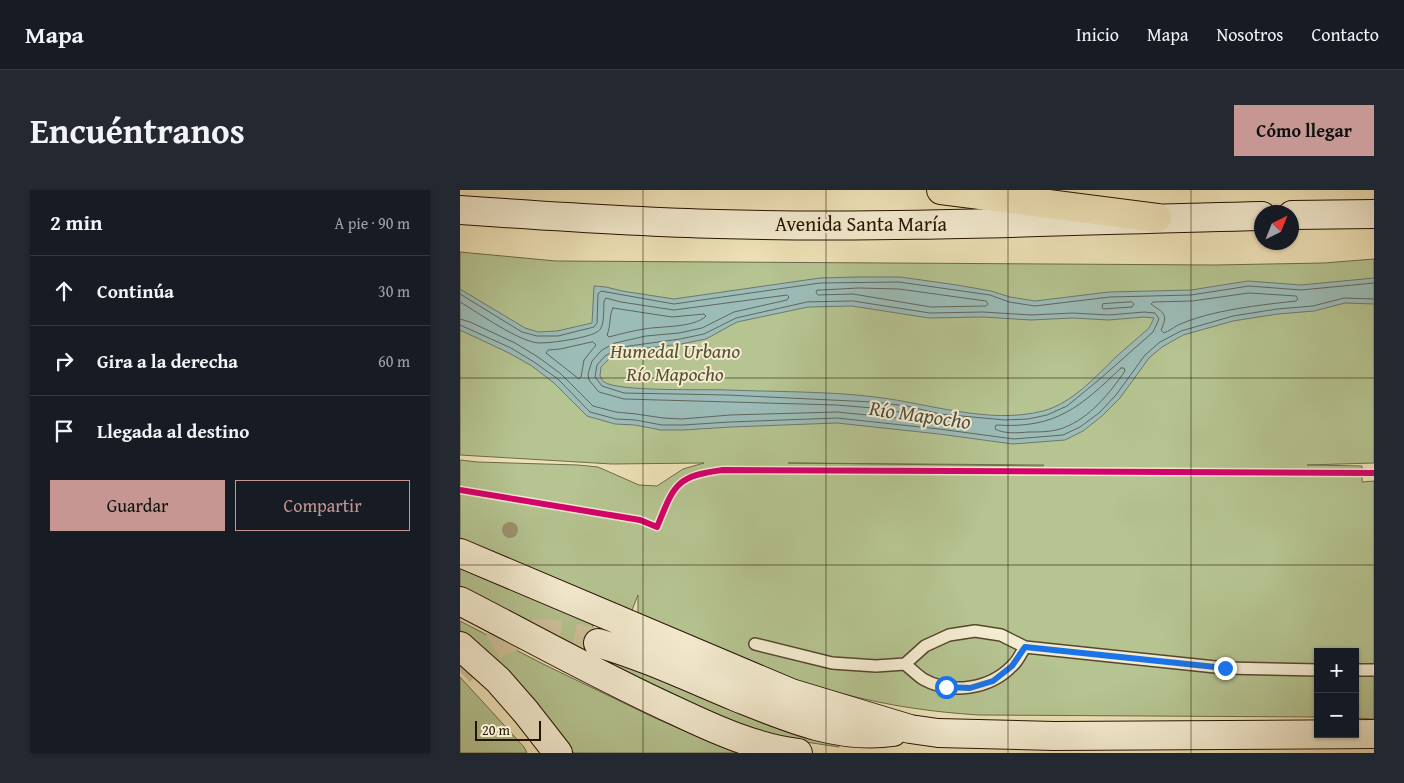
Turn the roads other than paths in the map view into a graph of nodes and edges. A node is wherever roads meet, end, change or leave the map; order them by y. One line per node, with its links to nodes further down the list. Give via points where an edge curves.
1 (941, 190): 6 (highway)
2 (460, 210): 6 (main road, Avenida Santa María, via 737,224 994,224)
3 (1370, 213): 5 (main road)
4 (1254, 216): 6 (main road, Avenida Santa María)
5 (1299, 216)
6 (1157, 218)
7 (460, 553): 17 (main road, via 791,693)
8 (460, 601): 20 (main road, via 706,725 751,742)
9 (598, 643): 17 (main road, via 637,655 813,726 855,733)
10 (755, 644): 13 (lane, via 832,663)
11 (460, 646): 19 (main road, via 498,680)
12 (1025, 647): 13 (lane, via 1002,635 975,631 949,635 925,646); 13 (lane, via 1012,666 1000,676 970,688 946,687 924,679); 14 (lane, via 1225,668)
13 (905, 664)
14 (1314, 670)
15 (1359, 670): 16 (lane)
16 (1374, 670)
17 (910, 729): 18 (main road, via 938,733 1054,736)
18 (1374, 734)
19 (554, 750)
20 (798, 753)
21 (1365, 753): 22 (main road)
22 (1374, 753)

